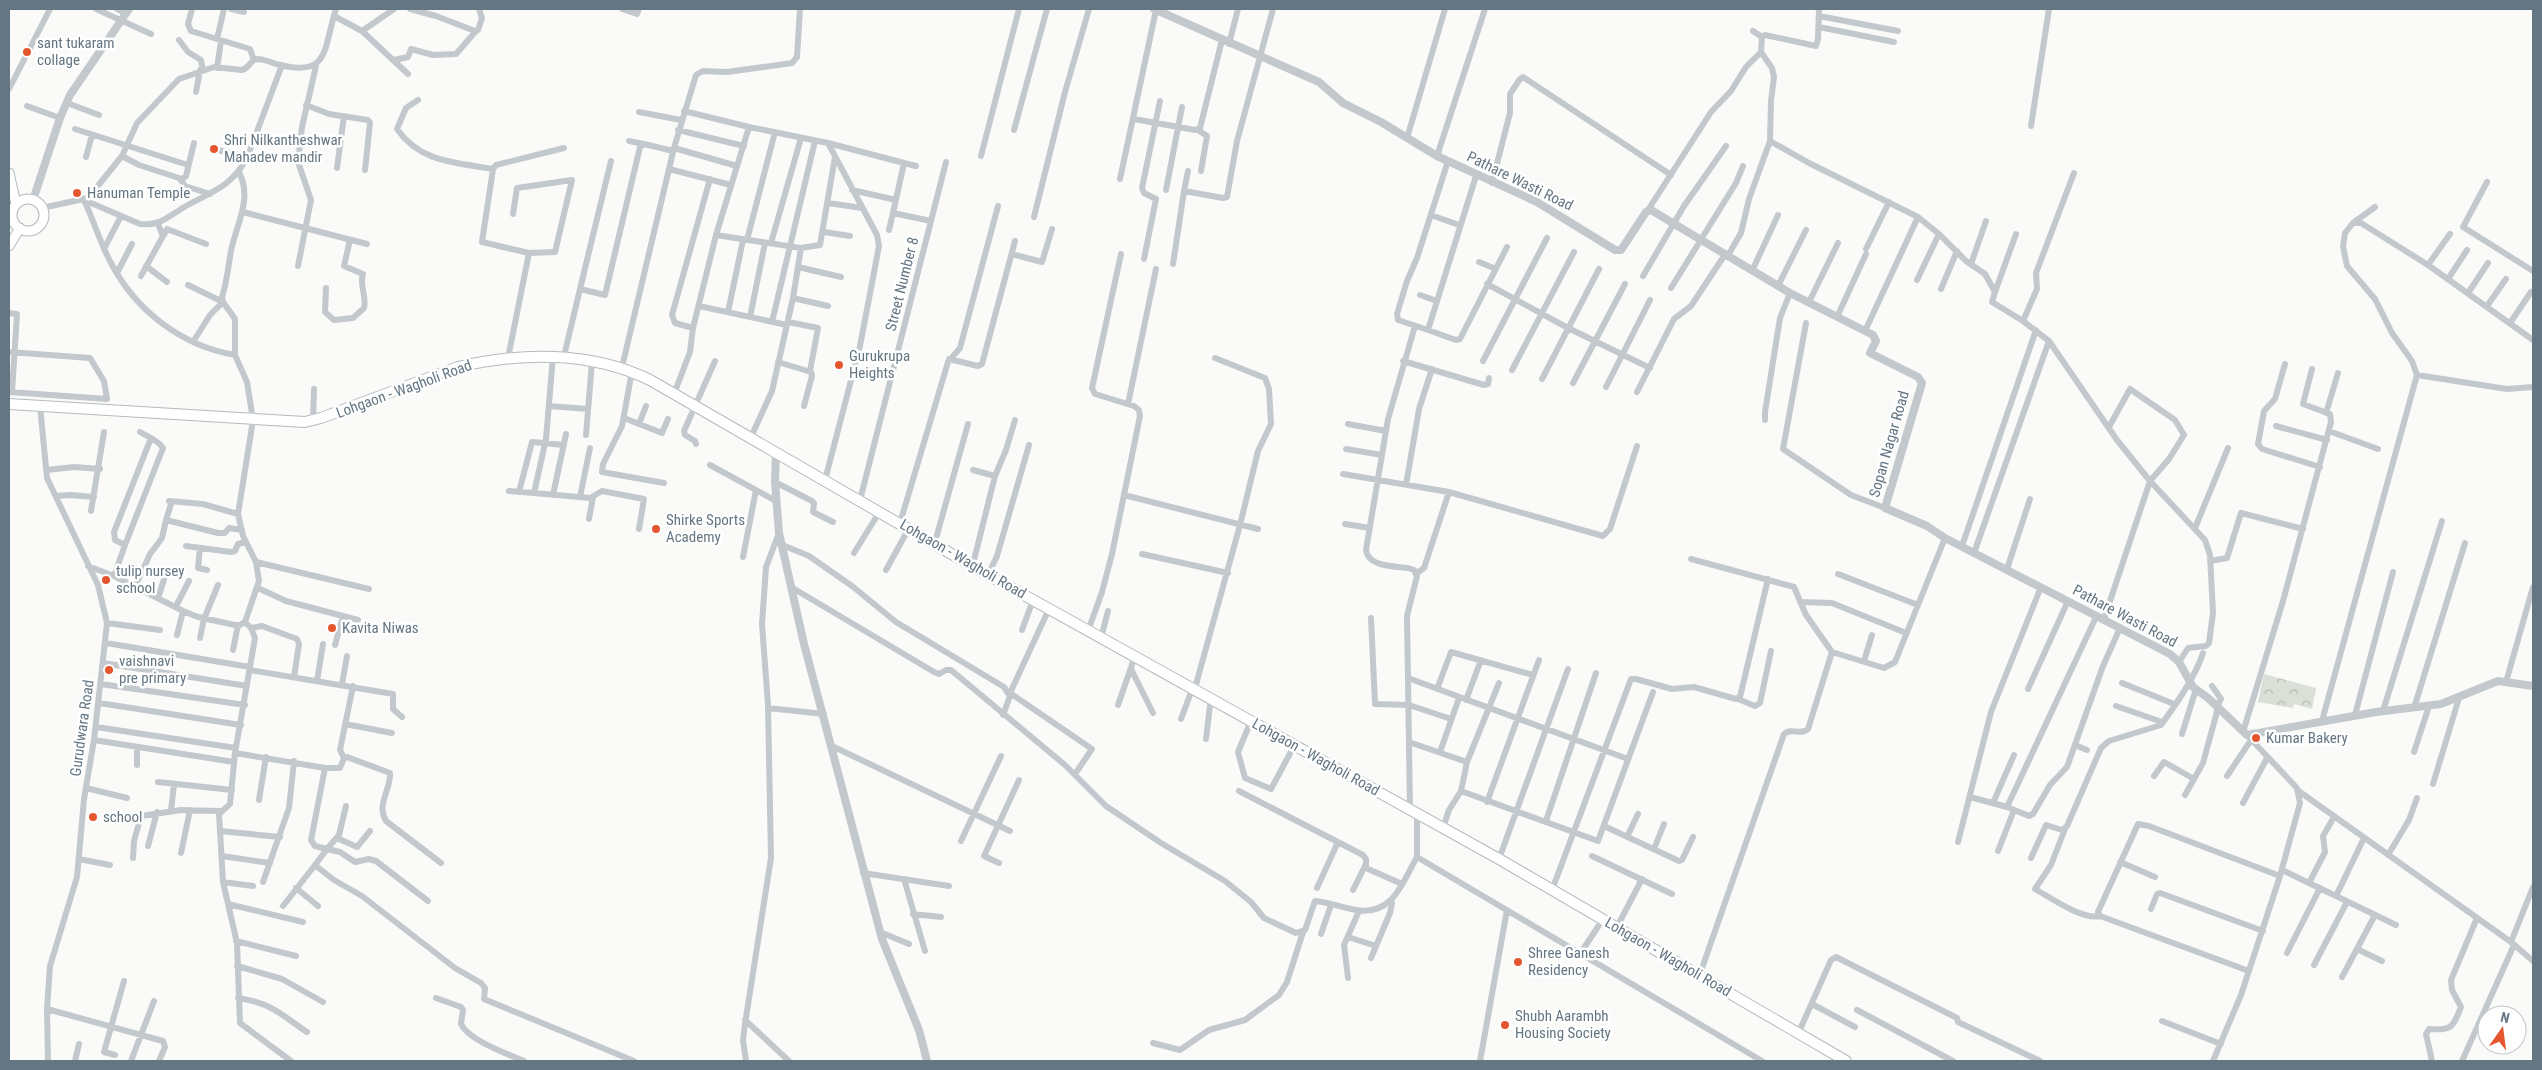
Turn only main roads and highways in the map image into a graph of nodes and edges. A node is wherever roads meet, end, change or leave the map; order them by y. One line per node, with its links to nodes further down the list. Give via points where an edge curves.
1 (9, 173): 2 (main road)
2 (16, 204): 3 (main road, via 12,215); 3 (main road, via 24,199 33,200 42,208 44,218 29,230)
3 (20, 228): 4 (main road)
4 (9, 246)
5 (9, 404): 6 (main road, Lohgaon - Wagholi Road, via 290,423 313,420 458,367 508,358 564,356 622,367 752,437 988,575 1499,859)
6 (1846, 1061)

